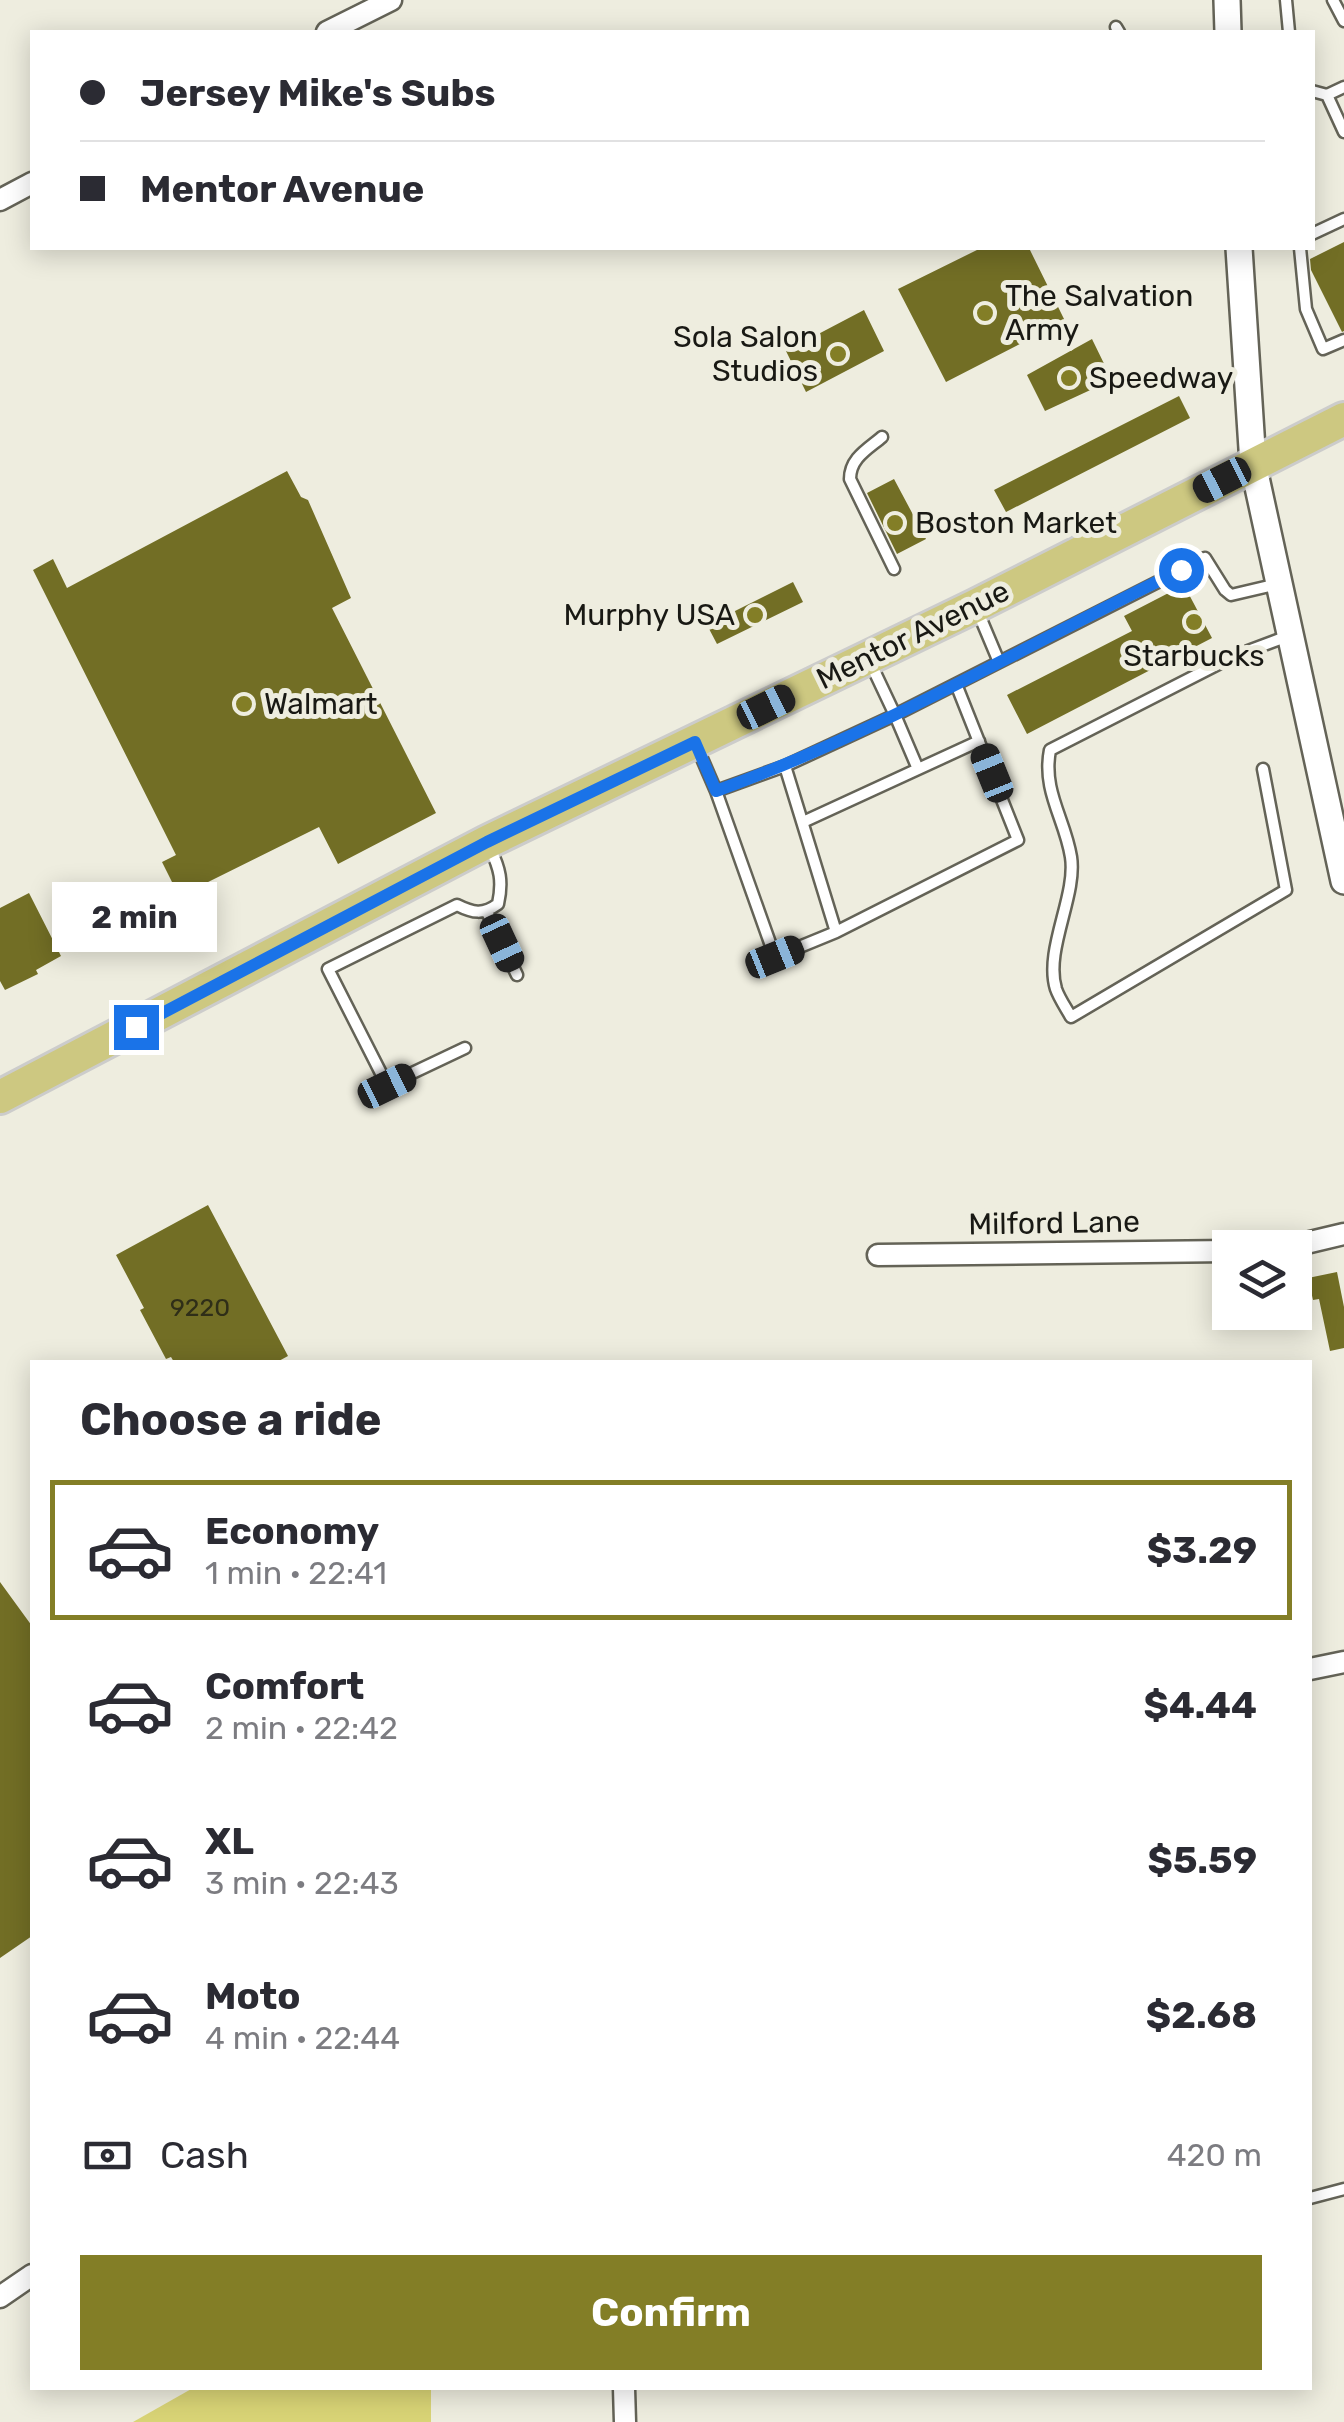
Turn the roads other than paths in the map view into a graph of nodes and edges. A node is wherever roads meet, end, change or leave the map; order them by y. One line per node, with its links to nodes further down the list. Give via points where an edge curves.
1 (391, 0): 6 (street)
2 (1227, 0): 7 (street)
3 (1286, 0): 8 (lane)
4 (1333, 0): 5 (lane)
5 (1344, 20)
6 (332, 30)
7 (1228, 30)
8 (1290, 30)
9 (1344, 87): 11 (lane)
10 (1315, 92): 11 (lane)
11 (1327, 95): 12 (lane)
12 (1344, 132)
13 (30, 184): 14 (street)
14 (0, 200)
15 (1344, 219): 16 (lane)
16 (1315, 233)
17 (1239, 250): 22 (street)
18 (1300, 250): 19 (lane, via 1306,309 1323,349)
19 (1344, 340)
20 (1344, 419): 22 (main road, Mentor Avenue)
21 (882, 436): 23 (lane, via 861,452 850,478)
22 (1252, 464): 24 (street); 25 (main road, Mentor Avenue)
23 (894, 569)
24 (1278, 584): 26 (street); 28 (lane, via 1231,595 1205,558)
25 (976, 606): 27 (main road, Mentor Avenue); 28 (lane)
26 (1289, 636): 35 (lane, via 1232,656 1050,750 1049,790 1071,859 1054,987 1070,1017 1286,890); 39 (street)
27 (867, 656): 30 (lane); 32 (main road, Mentor Avenue)
28 (999, 662): 29 (lane)
29 (956, 684): 30 (lane); 31 (lane)
30 (894, 715): 33 (lane); 34 (lane)
31 (979, 741): 34 (lane); 41 (lane, via 1018,840)
32 (695, 742): 36 (lane); 38 (main road, Mentor Avenue)
33 (785, 766): 36 (lane); 37 (lane)
34 (918, 769): 37 (lane)
35 (1263, 769)
36 (716, 791): 41 (lane, via 775,957)
37 (802, 822): 41 (lane)
38 (487, 842): 40 (lane, via 502,882 498,904); 44 (main road, Mentor Avenue)
39 (1344, 881)
40 (487, 912): 42 (lane); 43 (lane, via 457,905 328,969 387,1086)
41 (836, 932)
42 (518, 975)
43 (465, 1048)
44 (0, 1097)
45 (1344, 1234): 46 (street)
46 (1312, 1242)
47 (1212, 1251): 48 (street, Milford Lane)
48 (878, 1254)
49 (1344, 1662): 50 (street)
50 (1312, 1668)
51 (1344, 2189): 52 (lane)
52 (1312, 2197)
53 (30, 2276): 54 (street)
54 (0, 2297)
55 (624, 2390): 56 (street)
56 (625, 2422)

